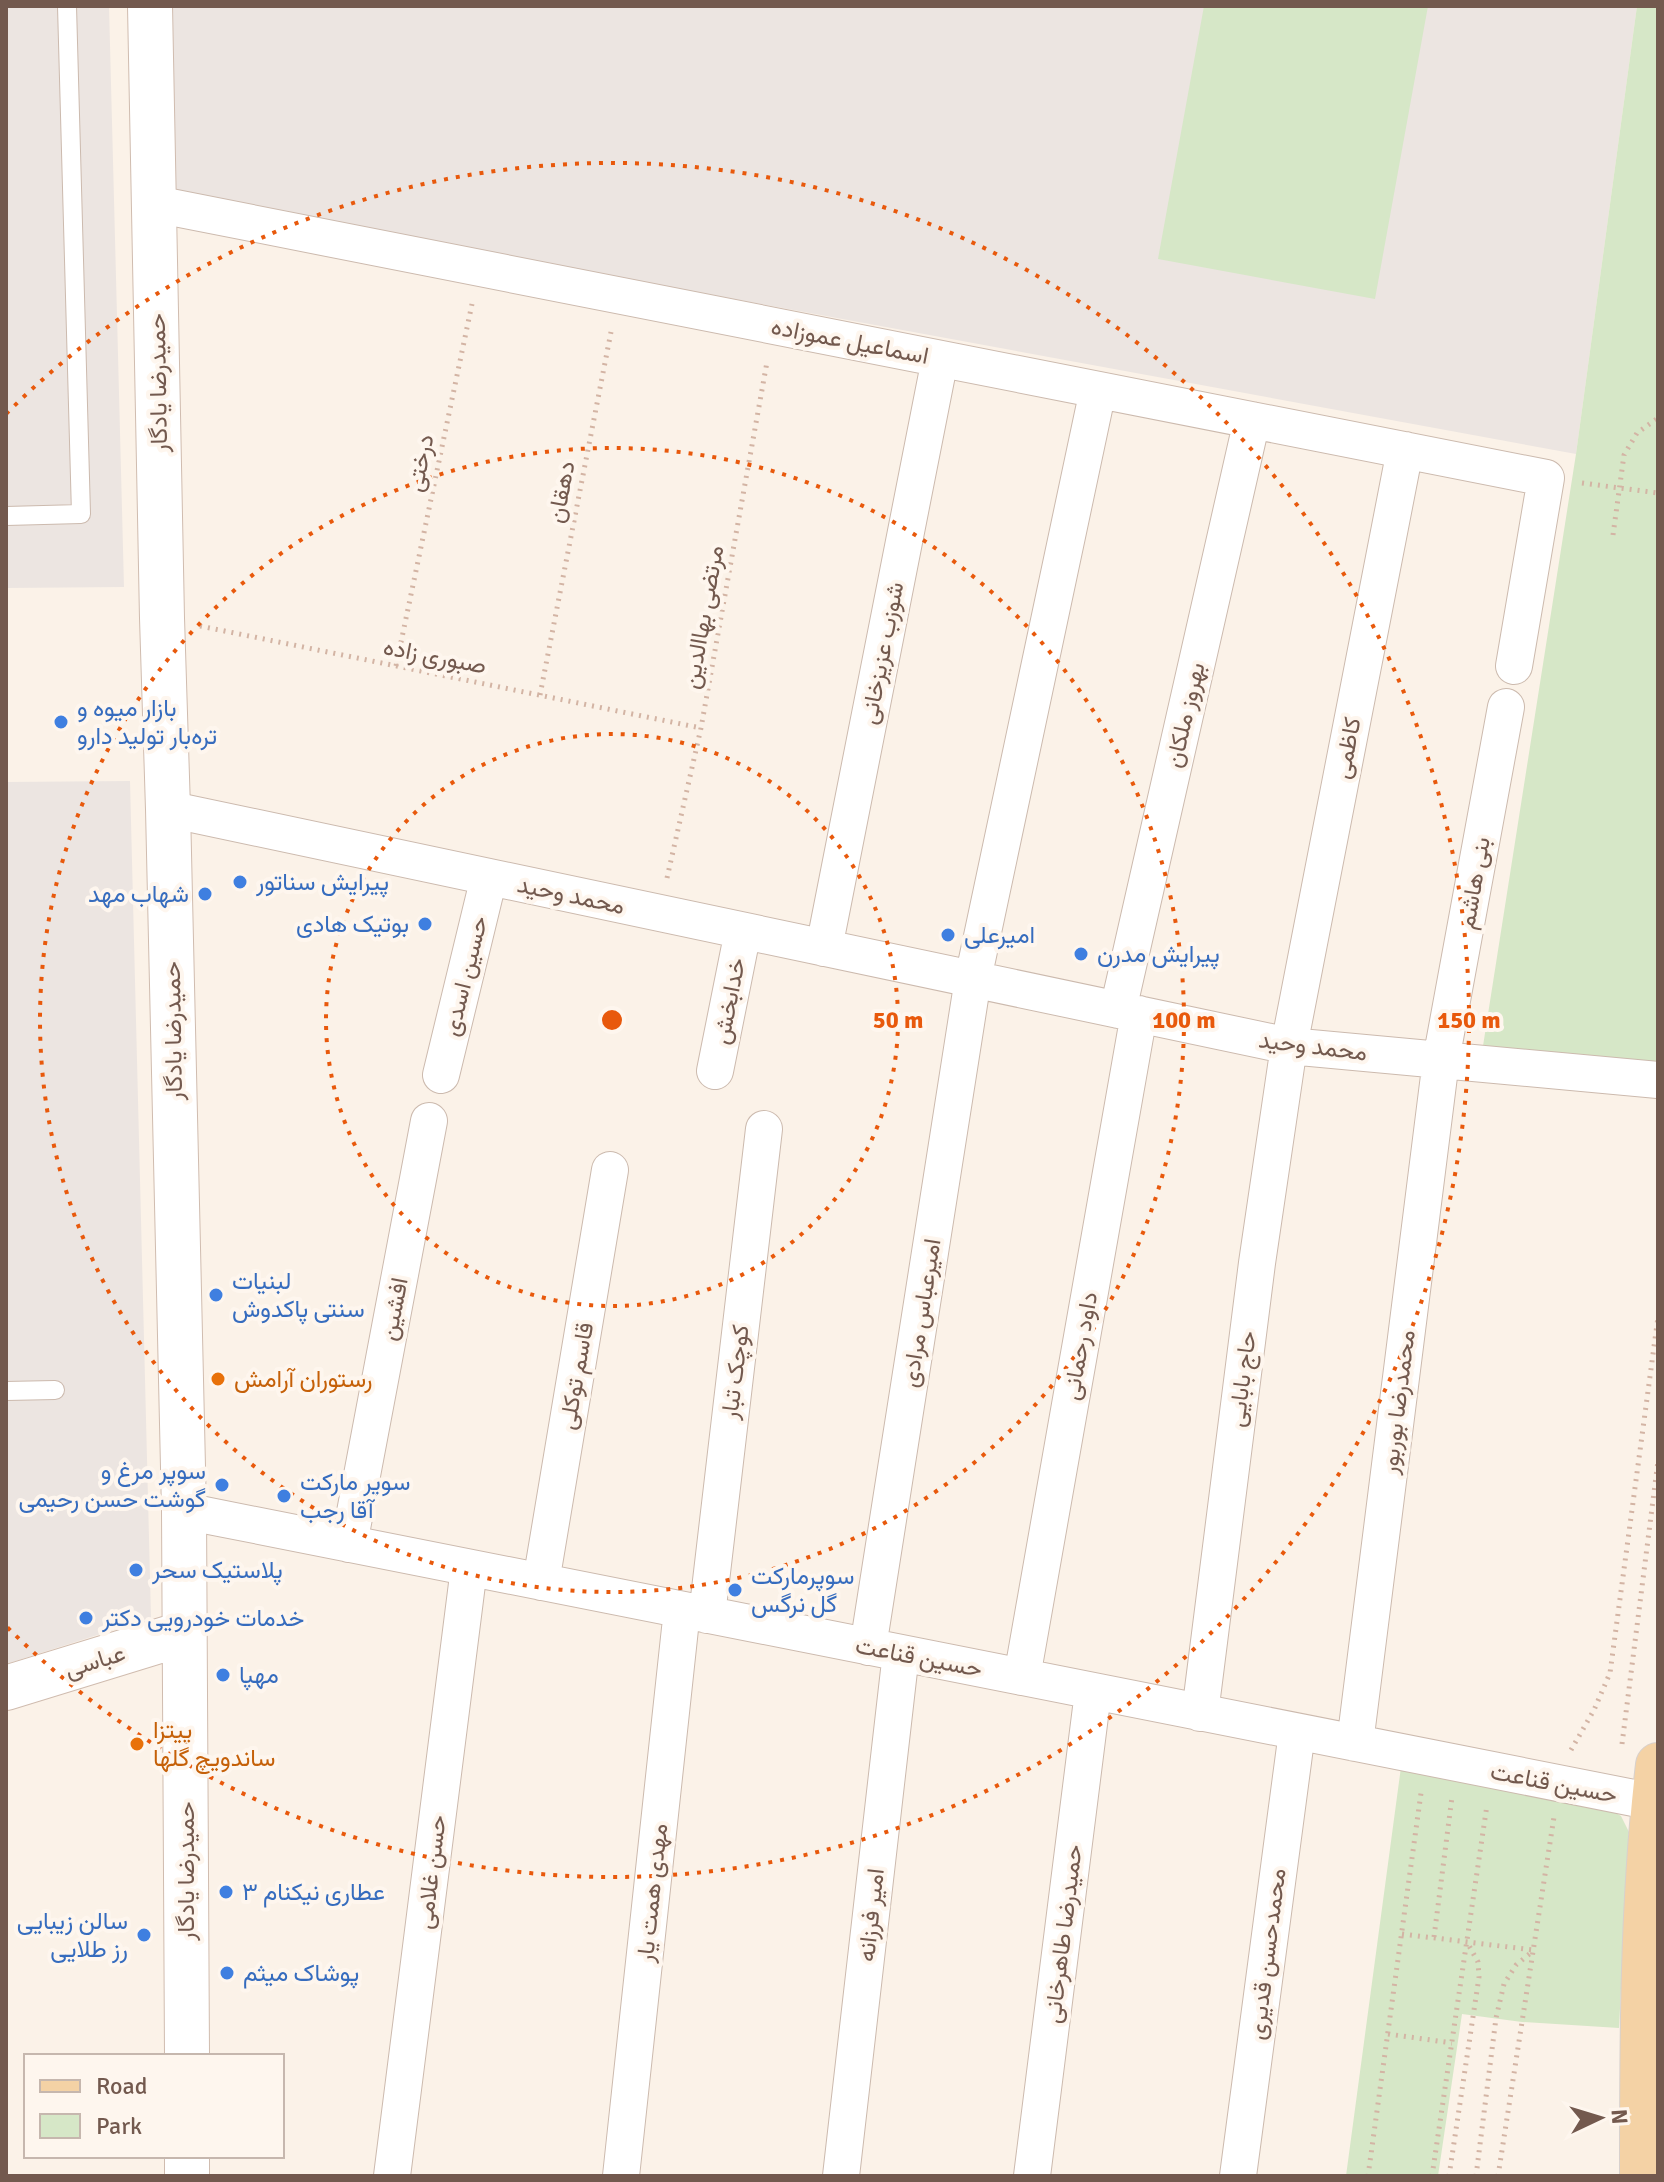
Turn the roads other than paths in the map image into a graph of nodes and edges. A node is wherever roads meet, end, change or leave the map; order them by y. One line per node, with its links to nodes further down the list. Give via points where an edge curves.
1 (67, 6): 8 (lane, via 81,514)
2 (150, 6): 3 (street, حمیدرضا یادگار)
3 (155, 204): 4 (street, اسماعیل عموزاده); 11 (street, حمیدرضا یادگار)
4 (940, 359): 5 (street, اسماعیل عموزاده); 14 (street, شوزب عزیزخانی)
5 (1098, 390): 6 (street, اسماعیل عموزاده); 15 (street)
6 (1252, 420): 7 (street, اسماعیل عموزاده); 16 (street, بهروز ملکان)
7 (1405, 450): 9 (street, اسماعیل عموزاده, via 1546,478); 17 (street, کاظمی)
8 (6, 516)
9 (1514, 666)
10 (1506, 707): 18 (street, بنی هاشم)
11 (168, 809): 12 (street, محمد وحید); 27 (street, حمیدرضا یادگار)
12 (489, 877): 13 (street, محمد وحید); 20 (street, حسین اسدی)
13 (743, 931): 14 (street, محمد وحید); 19 (street, خدابخش)
14 (824, 948): 15 (street, محمد وحید)
15 (973, 979): 16 (street, محمد وحید); 33 (street, امیرعباس مرادی)
16 (1128, 1012): 17 (street, محمد وحید); 34 (street, داود رحمانی)
17 (1289, 1046): 18 (street, محمد وحید); 37 (street, حاج بابایی)
18 (1441, 1060): 21 (street, محمد وحید); 39 (street, محمدرضا بوربور)
19 (715, 1071)
20 (441, 1075)
21 (1658, 1080)
22 (429, 1121): 28 (street, افشین)
23 (764, 1129): 31 (street, کوچک تبار)
24 (610, 1170): 30 (street, قاسم توکلی)
25 (55, 1390): 26 (lane)
26 (6, 1391)
27 (184, 1511): 28 (street, حسین قناعت); 32 (street, حمیدرضا یادگار)
28 (349, 1544): 29 (street, حسین قناعت)
29 (469, 1568): 30 (street, حسین قناعت); 42 (street, حسن غلامی)
30 (541, 1582): 31 (street, حسین قناعت)
31 (695, 1612): 33 (street, حسین قناعت); 43 (street, مهدی همت یار)
32 (185, 1633): 35 (street, عباسی); 41 (street, حمیدرضا یادگار)
33 (884, 1650): 34 (street, حسین قناعت); 44 (street, امیر فرزانه)
34 (1022, 1677): 36 (street, حسین قناعت)
35 (6, 1688)
36 (1093, 1692): 37 (street, حسین قناعت); 45 (street, حمیدرضا طاهرخانی)
37 (1200, 1713): 38 (street, حسین قناعت)
38 (1297, 1732): 39 (street, حسین قناعت); 46 (street, محمدحسن قدیری)
39 (1355, 1743): 40 (street, حسین قناعت, via 1560,1784)
40 (1642, 1788): 47 (main road)
41 (187, 2054)
42 (392, 2176)
43 (621, 2176)
44 (841, 2176)
45 (1032, 2176)
46 (1238, 2176)
47 (1642, 2176)

